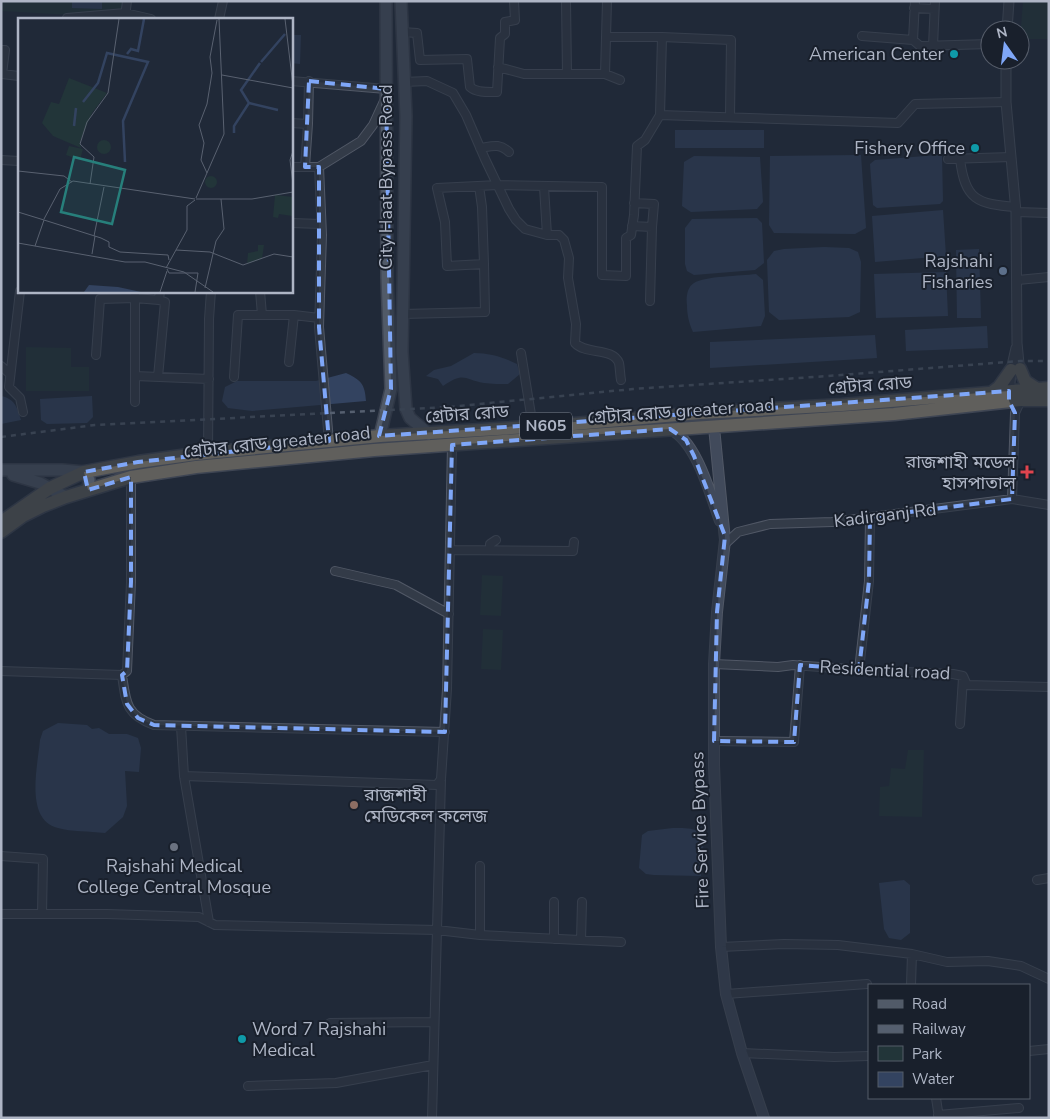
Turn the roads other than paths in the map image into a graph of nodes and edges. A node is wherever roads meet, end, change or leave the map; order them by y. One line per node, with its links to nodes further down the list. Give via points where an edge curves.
1 (127, 1): 11 (street)
2 (223, 1): 14 (street)
3 (386, 1): 33 (main road, City Haat Bypass Road)
4 (400, 1): 16 (main road, City Haat Bypass Road)
5 (514, 1): 24 (street, via 515,20 505,22)
6 (566, 1): 26 (street)
7 (607, 1): 18 (street)
8 (1009, 1): 15 (street)
9 (914, 5): 10 (street); 20 (street)
10 (934, 5): 22 (street)
11 (125, 16): 12 (street); 13 (street)
12 (67, 18)
13 (142, 18)
14 (219, 18)
15 (1008, 20)
16 (402, 32): 24 (street, via 417,33 420,60 467,59 473,90 497,92); 32 (main road, City Haat Bypass Road)
17 (862, 36): 20 (street)
18 (606, 37): 19 (street); 27 (street)
19 (662, 37): 35 (street); 36 (street, via 731,40)
20 (913, 40): 22 (street, via 920,46)
21 (980, 44): 22 (street)
22 (933, 46)
23 (1, 50): 28 (street, via 5,50 2,74)
24 (498, 67): 26 (street, via 524,74)
25 (1006, 70): 34 (street)
26 (567, 74): 27 (street)
27 (605, 74): 30 (street)
28 (18, 76)
29 (292, 80): 31 (street)
30 (620, 80)
31 (309, 82): 33 (street); 38 (street)
32 (404, 82): 39 (street, via 427,81 453,93); 70 (main road, City Haat Bypass Road)
33 (386, 93): 48 (street, via 373,126 360,141); 95 (main road, City Haat Bypass Road, via 390,397)
34 (1006, 102): 36 (street, via 916,104 898,123); 41 (street)
35 (660, 115): 36 (street); 52 (street, via 645,140 637,146)
36 (730, 117)
37 (292, 123): 38 (street)
38 (308, 124): 47 (street)
39 (480, 148): 40 (street, via 498,145); 49 (street)
40 (509, 152)
41 (1011, 156): 43 (street); 53 (street)
42 (948, 159): 43 (street)
43 (960, 159): 53 (street, via 965,185 972,194 988,204)
44 (1, 160): 45 (street)
45 (18, 161)
46 (292, 167): 47 (street)
47 (305, 167): 48 (street)
48 (319, 167): 56 (street)
49 (498, 185): 50 (street); 51 (street); 59 (street, via 516,220 525,229)
50 (478, 186): 60 (street); 60 (street, via 437,188 445,222 446,266)
51 (544, 187): 57 (street, via 602,187 602,275 626,276 626,238 631,235); 59 (street)
52 (634, 203): 57 (street); 58 (street, via 654,204)
53 (1016, 210): 54 (street); 62 (street)
54 (1049, 213)
55 (292, 223): 56 (street)
56 (321, 224): 73 (street)
57 (632, 226): 58 (street)
58 (652, 227): 69 (street)
59 (547, 235): 84 (street, via 559,235 564,240 576,324 575,343 579,348 611,355 619,364)
60 (484, 264): 70 (street, via 485,312)
61 (1049, 277): 62 (street)
62 (1018, 280): 78 (street)
63 (20, 292): 79 (street)
64 (211, 292): 83 (street)
65 (260, 292): 71 (street)
66 (135, 294): 67 (street); 68 (street); 80 (street)
67 (100, 295): 75 (street)
68 (159, 295): 81 (street, via 165,302)
69 (650, 302)
70 (403, 314): 94 (main road, City Haat Bypass Road, via 406,409 410,418)
71 (262, 315): 72 (street); 82 (street, via 238,315)
72 (294, 315): 73 (street); 76 (street)
73 (319, 318): 96 (street)
74 (521, 353): 91 (street)
75 (96, 355)
76 (289, 362)
77 (1, 366): 79 (street)
78 (1016, 370): 85 (highway, via 1025,381); 86 (highway); 87 (street)
79 (10, 374): 90 (street, via 9,387 20,398)
80 (135, 376): 81 (street); 89 (street)
81 (158, 377): 83 (street)
82 (234, 377)
83 (209, 379): 98 (street)
84 (620, 380)
85 (1043, 389): 87 (highway, N605)
86 (991, 392): 87 (highway, গ্রেটার রোড / N605); 91 (highway, গ্রেটার রোড / N605)
87 (1015, 399): 88 (highway, N605); 92 (highway, গ্রেটার রোড greater road / N605, via 894,414); 105 (street)
88 (1049, 400)
89 (135, 402)
90 (24, 412)
91 (532, 427): 94 (highway, গ্রেটার রোড / N605)
92 (714, 427): 93 (highway, গ্রেটার রোড greater road / N605); 111 (main road, Fire Service Bypass)
93 (670, 429): 97 (highway, গ্রেটার রোড greater road / N605); 111 (main road, Fire Service Bypass, via 686,440 694,456)
94 (429, 434): 95 (highway, গ্রেটার রোড / N605)
95 (380, 436): 96 (highway, গ্রেটার রোড / N605)
96 (329, 441): 98 (highway, গ্রেটার রোড / N605)
97 (452, 445): 101 (highway, গ্রেটার রোড greater road / N605, via 196,466); 113 (street)
98 (208, 453): 100 (highway, গ্রেটার রোড / N605)
99 (1, 472): 100 (main road); 102 (main road)
100 (84, 472): 102 (highway, গ্রেটার রোড / N605); 103 (main road, via 89,480)
101 (130, 478): 103 (highway, গ্রেটার রোড greater road / N605); 121 (street, via 131,582 127,671)
102 (50, 488): 104 (main road); 108 (highway, গ্রেটার রোড / N605)
103 (88, 490): 104 (highway, N605)
104 (66, 497): 109 (highway, N605, via 22,516)
105 (1012, 499): 106 (street, Kadirganj Rd); 107 (street, Kadirganj Rd)
106 (1049, 505)
107 (870, 517): 111 (street, Kadirganj Rd, via 770,524 738,532); 119 (street, via 869,581)
108 (1, 522)
109 (1, 532)
110 (496, 540): 114 (street, via 490,544)
111 (725, 540): 117 (main road, Fire Service Bypass)
112 (574, 542): 114 (street, via 573,551)
113 (450, 550): 114 (street); 116 (street)
114 (490, 550)
115 (335, 571): 116 (street, via 396,585)
116 (449, 614): 126 (street)
117 (714, 664): 118 (street, Residential road); 127 (main road, Fire Service Bypass)
118 (800, 665): 119 (street, Residential road); 127 (street, via 794,742)
119 (859, 670): 122 (street, Residential road)
120 (1, 671): 121 (street)
121 (122, 675): 125 (street, via 132,714 154,725)
122 (963, 676): 123 (street, Residential road, via 967,685); 124 (street)
123 (1049, 687)
124 (960, 724)
125 (181, 726): 126 (street); 128 (street)
126 (445, 732): 129 (street)
127 (714, 741): 144 (main road, Fire Service Bypass)
128 (184, 776): 129 (street, via 437,785); 138 (street)
129 (441, 779): 139 (street)
130 (1, 856): 137 (street, via 43,859)
131 (480, 866): 140 (street)
132 (1049, 878): 133 (street)
133 (1037, 880)
134 (554, 902): 141 (street)
135 (582, 902): 142 (street)
136 (1, 914): 137 (street)
137 (42, 914): 138 (street, via 199,917)
138 (209, 922): 139 (street, via 215,925)
139 (437, 930): 140 (street); 150 (street)
140 (480, 935): 141 (street)
141 (554, 939): 142 (street)
142 (581, 940): 143 (street)
143 (621, 942)
144 (720, 947): 145 (street, via 838,945); 149 (main road, Fire Service Bypass)
145 (912, 954): 146 (street, via 947,962 1021,966); 148 (street)
146 (1049, 978)
147 (867, 984): 149 (street)
148 (910, 984)
149 (726, 994): 154 (main road, Fire Service Bypass)
150 (434, 1022): 151 (street); 156 (street)
151 (330, 1023)
152 (1049, 1048): 153 (street)
153 (1030, 1052)
154 (742, 1053): 155 (street); 162 (main road, Fire Service Bypass)
155 (868, 1056)
156 (433, 1065): 157 (street, via 336,1083); 161 (street)
157 (248, 1086)
158 (936, 1099): 160 (street)
159 (1019, 1108): 160 (street)
160 (939, 1116)
161 (432, 1118)
162 (764, 1118)

